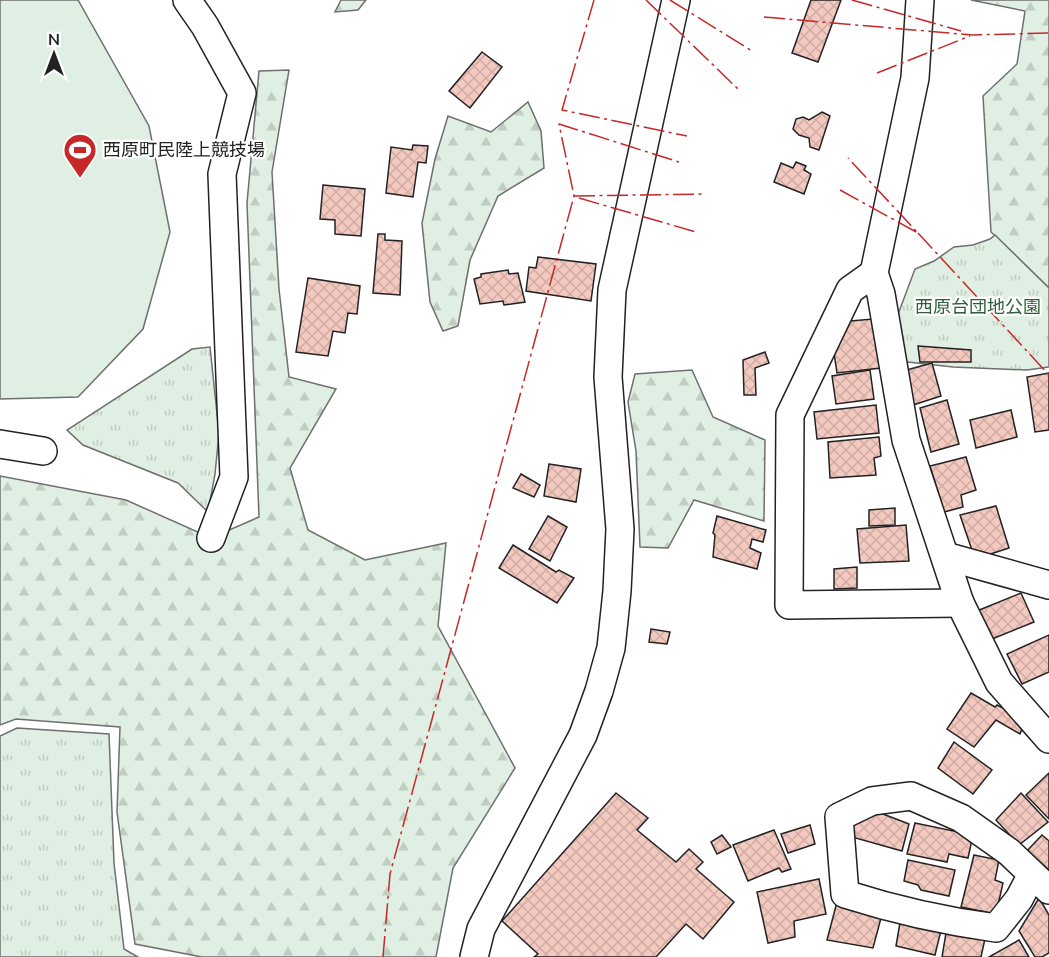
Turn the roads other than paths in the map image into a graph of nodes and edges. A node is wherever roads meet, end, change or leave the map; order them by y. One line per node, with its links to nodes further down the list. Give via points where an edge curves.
1 (187, 0): 7 (street, via 242,93 222,174 234,477)
2 (676, 0): 13 (street, via 612,290 608,377 620,528 611,648 583,735 481,929)
3 (921, 0): 4 (street, via 915,78)
4 (874, 273): 8 (street, via 906,440); 10 (street, via 850,290 790,416 789,605)
5 (0, 444): 6 (street)
6 (43, 452)
7 (211, 538)
8 (945, 556): 9 (street); 10 (street)
9 (1049, 585)
10 (960, 603): 11 (street, via 999,682)
11 (1049, 739)
12 (1041, 882): 12 (street, via 1009,852 961,818 911,796 872,801 839,817 845,894 888,908 996,928 1018,900)
13 (474, 957)

